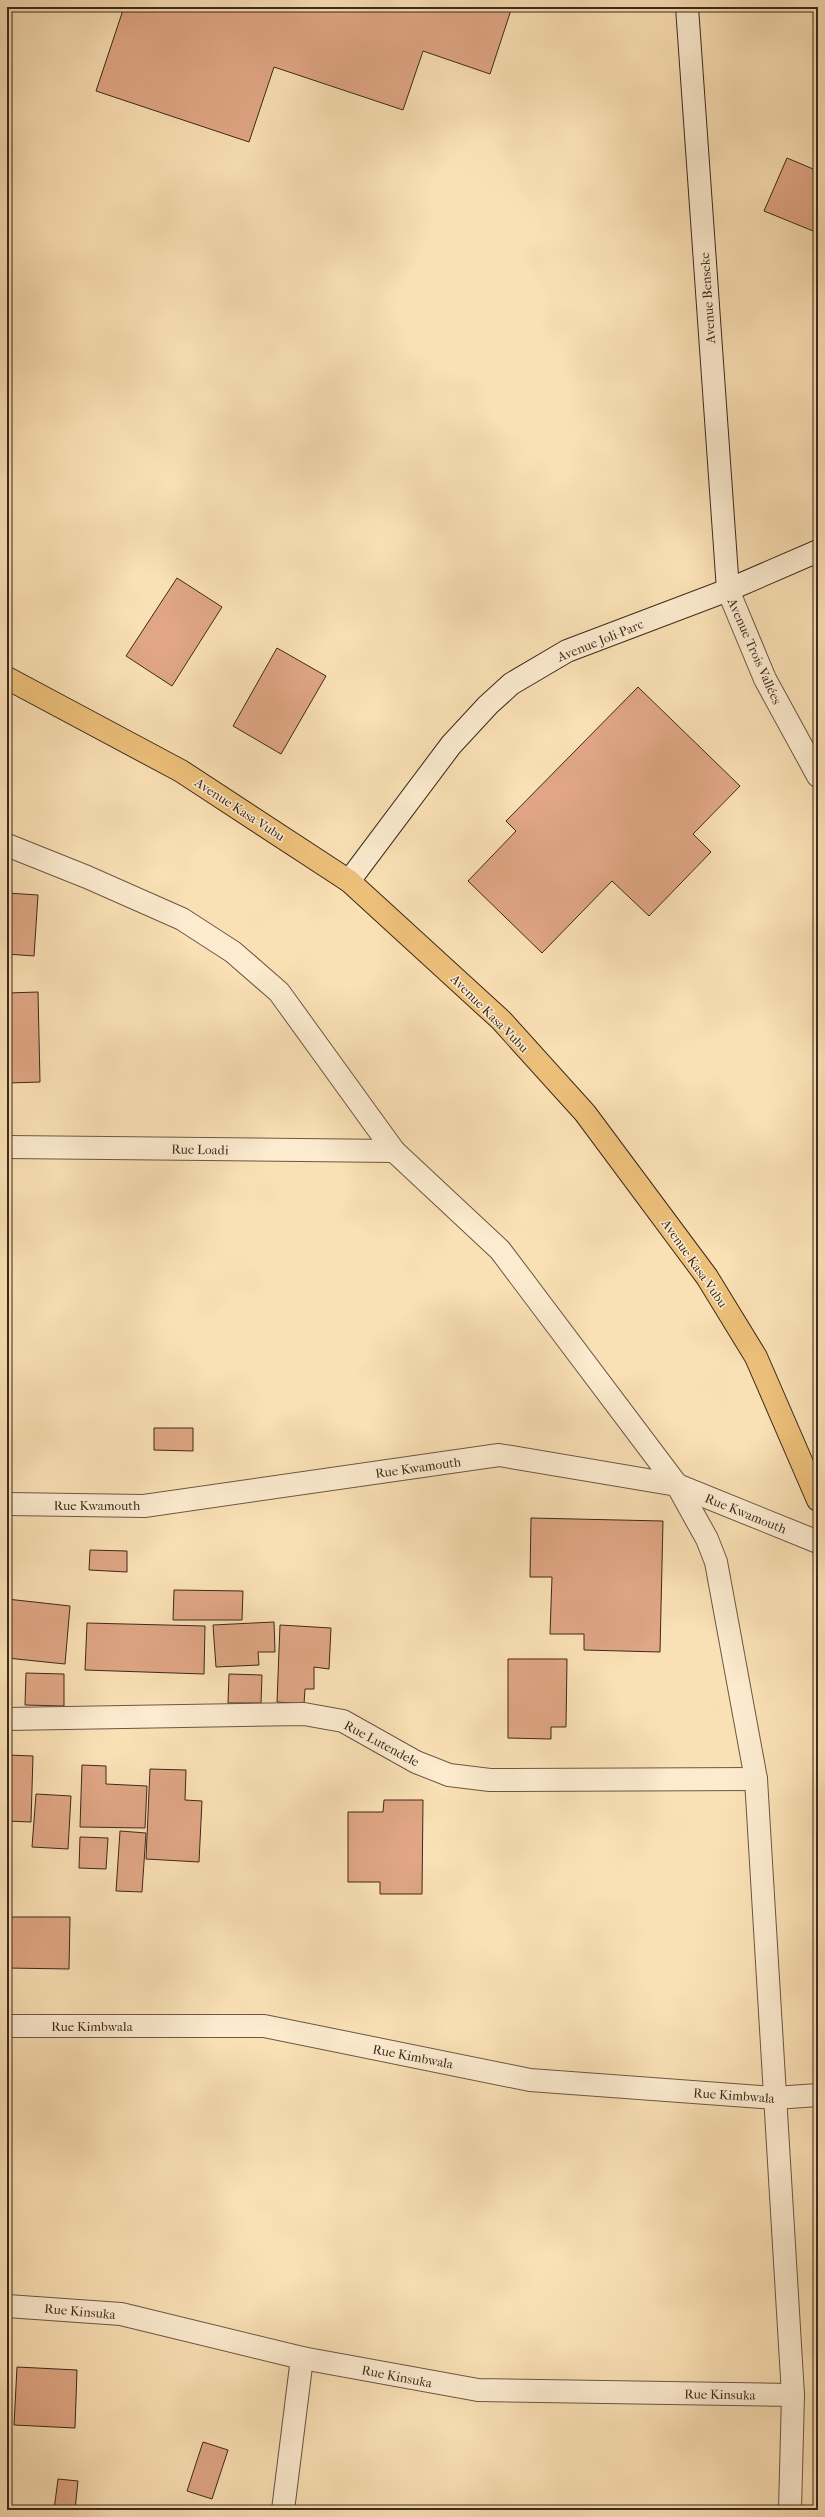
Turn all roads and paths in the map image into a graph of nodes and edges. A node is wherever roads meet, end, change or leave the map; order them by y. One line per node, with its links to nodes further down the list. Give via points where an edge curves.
1 (686, 7): 3 (street, Avenue Benseke)
2 (818, 551): 3 (street, Avenue Joli-Parc)
3 (728, 590): 5 (street, Avenue Trois Vallées, via 765,679); 7 (street, Avenue Joli-Parc, via 567,651 511,684 451,745)
4 (7, 678): 7 (main road, Avenue Kasa-Vubu, via 181,771)
5 (818, 776)
6 (7, 845): 9 (street, via 88,877 182,919 233,952 279,992)
7 (349, 881): 11 (main road, Avenue Kasa-Vubu, via 501,1020 598,1131 707,1277 756,1357)
8 (7, 1147): 9 (street, Rue Loadi)
9 (394, 1151): 10 (street, via 500,1250)
10 (677, 1485): 12 (street, Rue Kwamouth, via 499,1455 144,1506); 13 (street, Rue Kwamouth); 15 (street, via 707,1539 716,1562)
11 (818, 1500)
12 (7, 1504)
13 (818, 1542)
14 (7, 1719): 15 (street, Rue Lutendele, via 304,1714 343,1720 416,1762 449,1775 490,1780)
15 (756, 1779): 18 (street)
16 (7, 2026): 18 (street, Rue Kimbwala, via 264,2026 530,2080)
17 (818, 2094): 18 (street, Rue Kimbwala)
18 (775, 2098): 21 (street)
19 (7, 2306): 20 (street, Rue Kinsuka, via 121,2314)
20 (302, 2358): 21 (street, Rue Kinsuka, via 478,2390); 22 (street)
21 (793, 2395): 23 (street)
22 (283, 2510)
23 (790, 2510)

